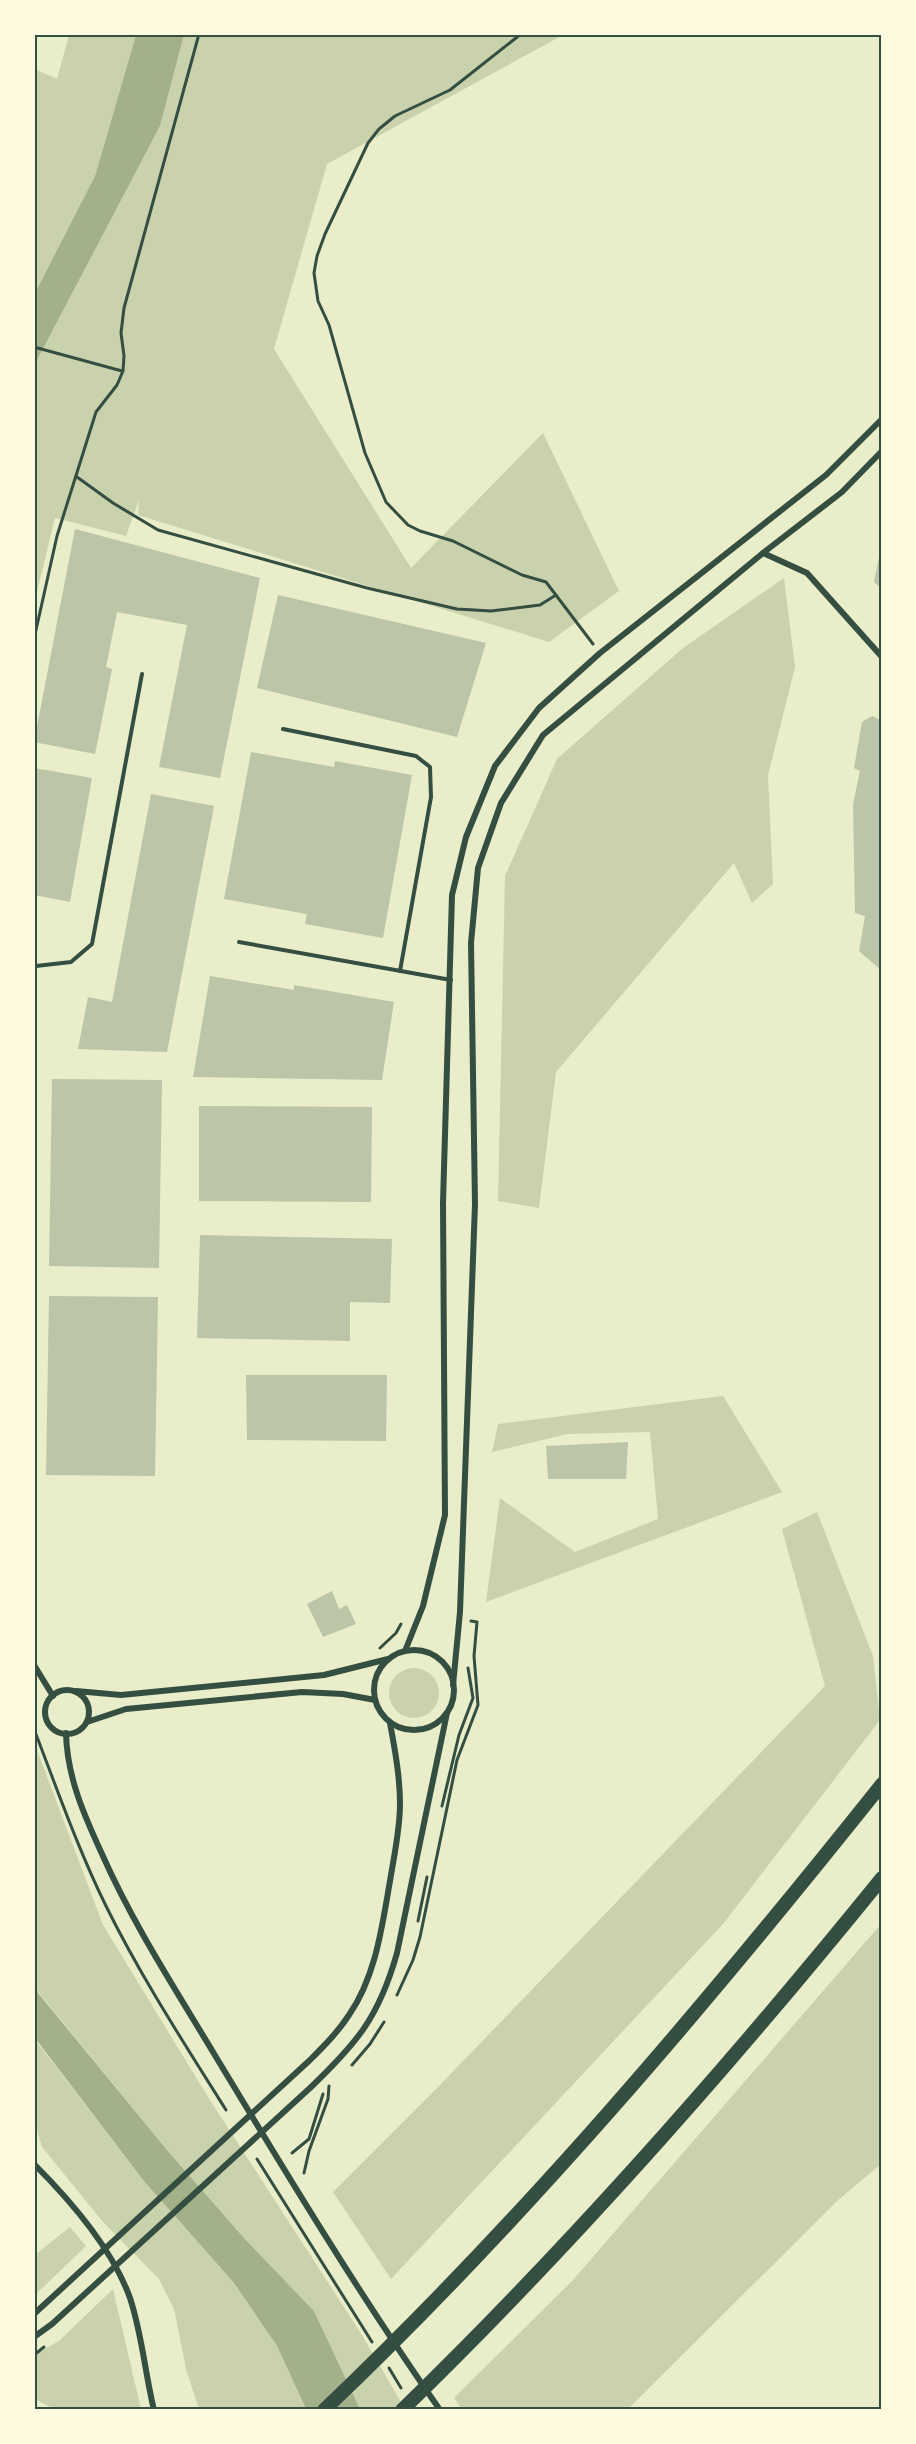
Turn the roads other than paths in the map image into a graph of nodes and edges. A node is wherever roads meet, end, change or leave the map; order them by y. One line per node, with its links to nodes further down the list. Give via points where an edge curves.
1 (882, 419): 11 (street, via 826,475 600,653 539,708 495,766 466,837 452,895)
2 (882, 451): 3 (street, via 842,492)
3 (763, 554): 4 (street, via 807,573); 15 (street, via 543,735 501,803 478,868 471,943 475,1204 460,1612)
4 (882, 657)
5 (142, 674): 9 (lane, via 92,944 71,962)
6 (283, 729): 10 (lane, via 416,756 430,766 431,797)
7 (239, 942): 10 (lane)
8 (34, 955): 9 (street)
9 (35, 967)
10 (400, 971): 11 (lane)
11 (451, 980): 12 (street, via 444,1203 445,1515 423,1606)
12 (405, 1651): 13 (street); 15 (street, via 418,1650 442,1661)
13 (388, 1659): 16 (street, via 324,1675 121,1695); 18 (street, via 376,1678)
14 (34, 1665): 17 (street)
15 (453, 1685): 19 (street, via 454,1695)
16 (76, 1691): 17 (street, via 64,1690); 20 (street, via 87,1701)
17 (53, 1696): 22 (street, via 46,1707 48,1722)
18 (375, 1700): 20 (street, via 302,1692 126,1709); 21 (street)
19 (447, 1713): 21 (street, via 427,1728 408,1729); 27 (street, via 400,1941 388,1985 375,2013 342,2057)
20 (87, 1722): 22 (street, via 78,1731)
21 (390, 1723): 26 (street, via 398,1771 398,1827 381,1931 369,1976 350,2014 333,2037)
22 (66, 1733): 28 (street, via 76,1790 125,1905 346,2272)
23 (882, 1784): 30 (highway, via 603,2117 462,2271)
24 (882, 1878): 31 (highway, via 778,2005 630,2171)
25 (34, 2164): 29 (street, via 76,2209 123,2281 136,2320)
26 (34, 2314)
27 (34, 2337)
28 (438, 2407)
29 (154, 2409)
30 (324, 2409)
31 (402, 2409)

